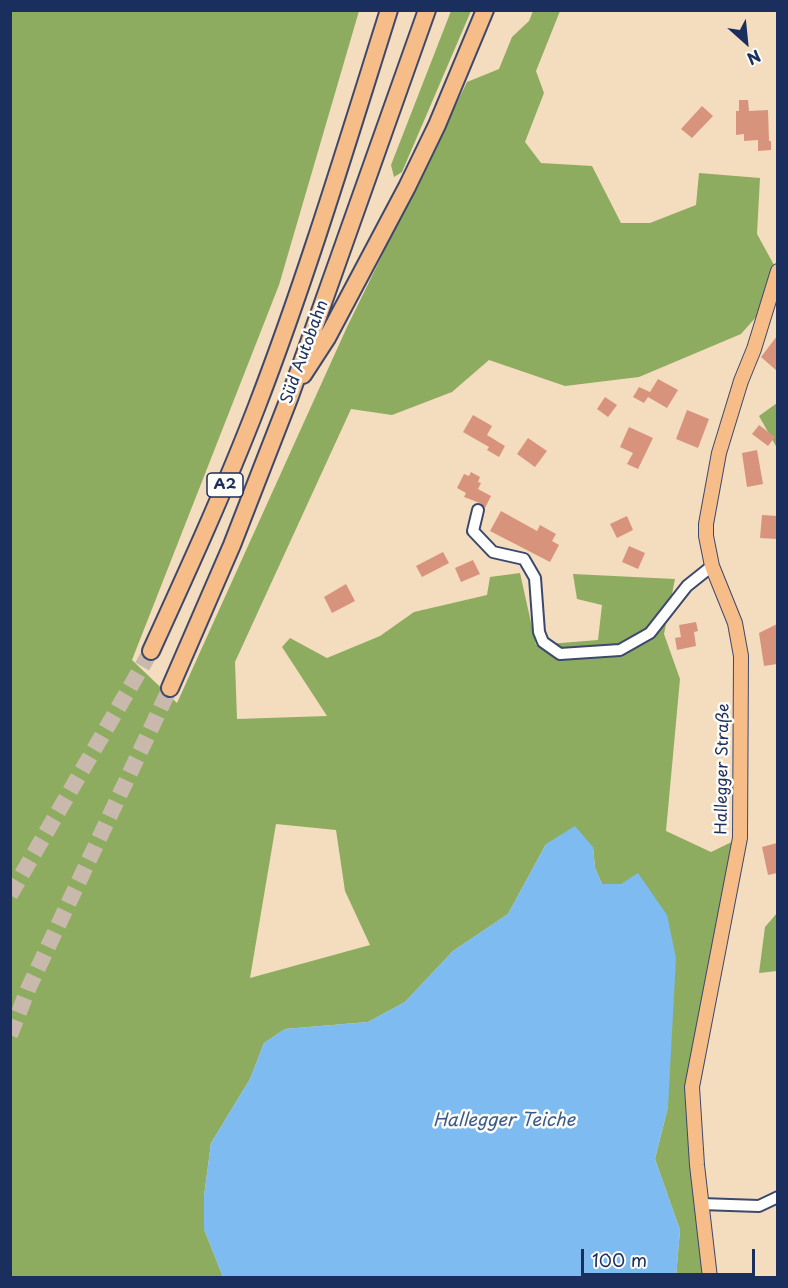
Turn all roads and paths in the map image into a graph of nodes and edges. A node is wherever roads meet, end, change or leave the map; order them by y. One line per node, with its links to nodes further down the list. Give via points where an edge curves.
1 (389, 10): 8 (highway, Süd Autobahn / A2, via 261,396 206,534)
2 (485, 10): 5 (highway, via 407,187 327,338)
3 (427, 12): 5 (highway, Süd Autobahn / A2)
4 (777, 271): 7 (main road, Hallegger Straße, via 719,453 706,525)
5 (290, 396): 9 (highway, Süd Autobahn / A2)
6 (478, 510): 7 (street, via 473,531 493,552 524,559 535,578 539,632 543,642 560,654 620,650 650,633 687,586)
7 (712, 566): 11 (main road, Hallegger Straße, via 735,622 741,656 740,838 692,1087)
8 (151, 651)
9 (170, 688)
10 (777, 1197): 11 (street, via 759,1206)
11 (701, 1204): 12 (main road, Hallegger Straße)
12 (710, 1278)

